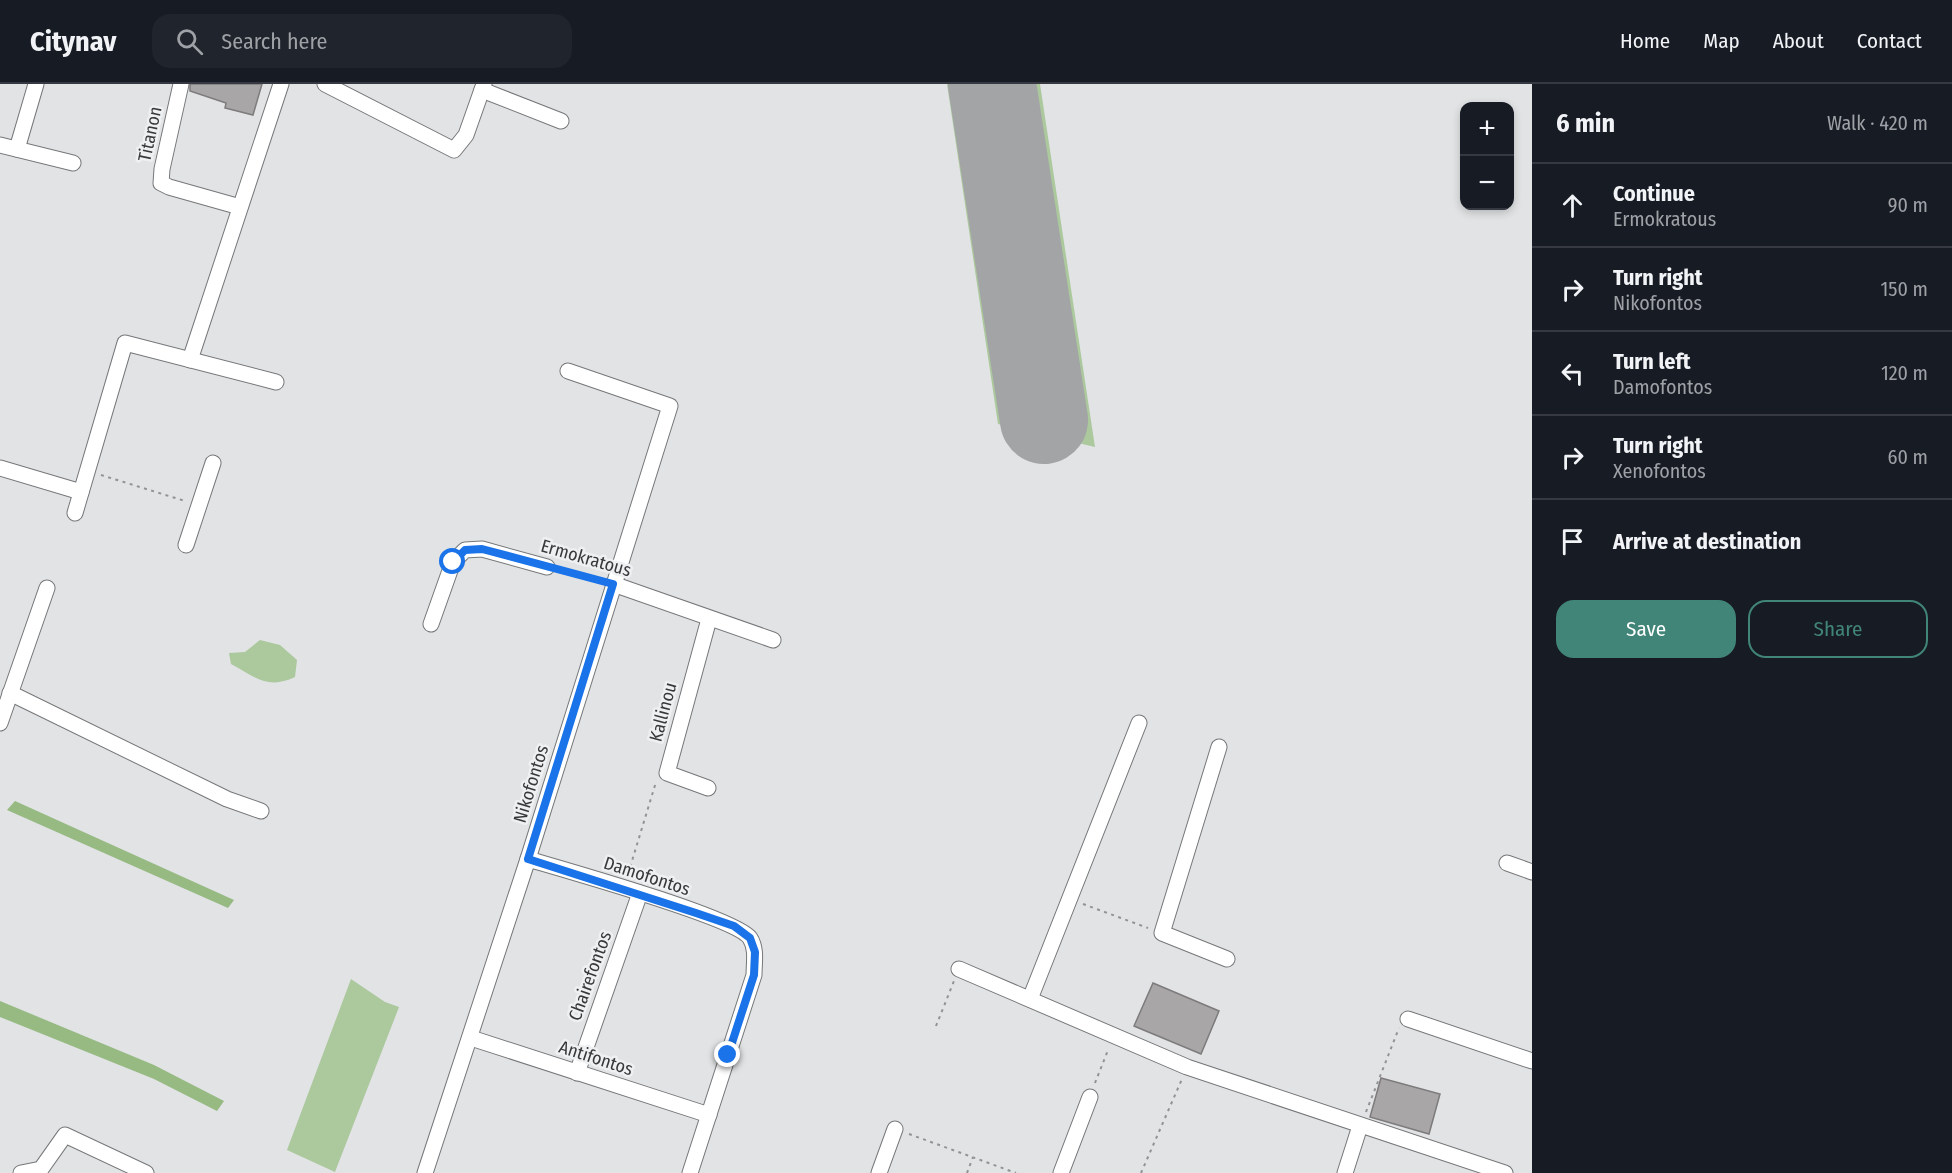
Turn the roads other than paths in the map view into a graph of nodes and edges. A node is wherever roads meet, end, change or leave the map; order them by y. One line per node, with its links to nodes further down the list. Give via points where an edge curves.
1 (36, 84): 8 (street)
2 (181, 84): 10 (street, Titanon, via 161,183)
3 (281, 84): 10 (street)
4 (325, 84): 5 (street, via 454,150 466,135)
5 (483, 87): 6 (street)
6 (561, 121)
7 (0, 145): 8 (street)
8 (17, 149): 9 (street)
9 (73, 163)
10 (240, 207): 11 (street)
11 (190, 360): 13 (street); 16 (street, via 125,343)
12 (568, 371): 20 (street, Nikofontos, via 670,406)
13 (276, 382)
14 (213, 463): 18 (street)
15 (0, 468): 16 (street)
16 (81, 492): 17 (street)
17 (75, 513)
18 (186, 545)
19 (547, 567): 23 (street, Ermokratous, via 482,549 465,550 453,562)
20 (613, 584): 22 (street, Ermokratous); 31 (street, Nikofontos)
21 (47, 588): 25 (street)
22 (709, 619): 24 (street, Ermokratous); 29 (street, Kallinou, via 667,773)
23 (431, 624)
24 (773, 640)
25 (10, 693): 26 (street); 30 (street, via 227,799)
26 (0, 723)
27 (1139, 723): 37 (street)
28 (1219, 747): 35 (street, via 1162,933)
29 (708, 788)
30 (261, 811)
31 (528, 859): 34 (street, Damofontos); 39 (street, Nikofontos)
32 (1506, 863): 33 (street)
33 (1532, 872)
34 (640, 893): 41 (street, Chairefontos); 43 (street, Damofontos, via 734,926 750,938 755,952 754,975)
35 (1227, 959)
36 (959, 969): 37 (street)
37 (1030, 999): 44 (street, via 1187,1067)
38 (1408, 1018): 40 (street)
39 (471, 1038): 41 (street, Antifontos); 48 (street, Nikofontos)
40 (1532, 1061)
41 (577, 1073): 43 (street, Antifontos)
42 (1090, 1097): 51 (street)
43 (709, 1115): 49 (street)
44 (1360, 1126): 52 (street); 53 (street)
45 (895, 1129): 50 (street)
46 (21, 1173): 47 (street, via 40,1169 65,1135)
47 (146, 1173)
48 (425, 1173)
49 (690, 1173)
50 (879, 1173)
51 (1061, 1173)
52 (1345, 1173)
53 (1506, 1173)

